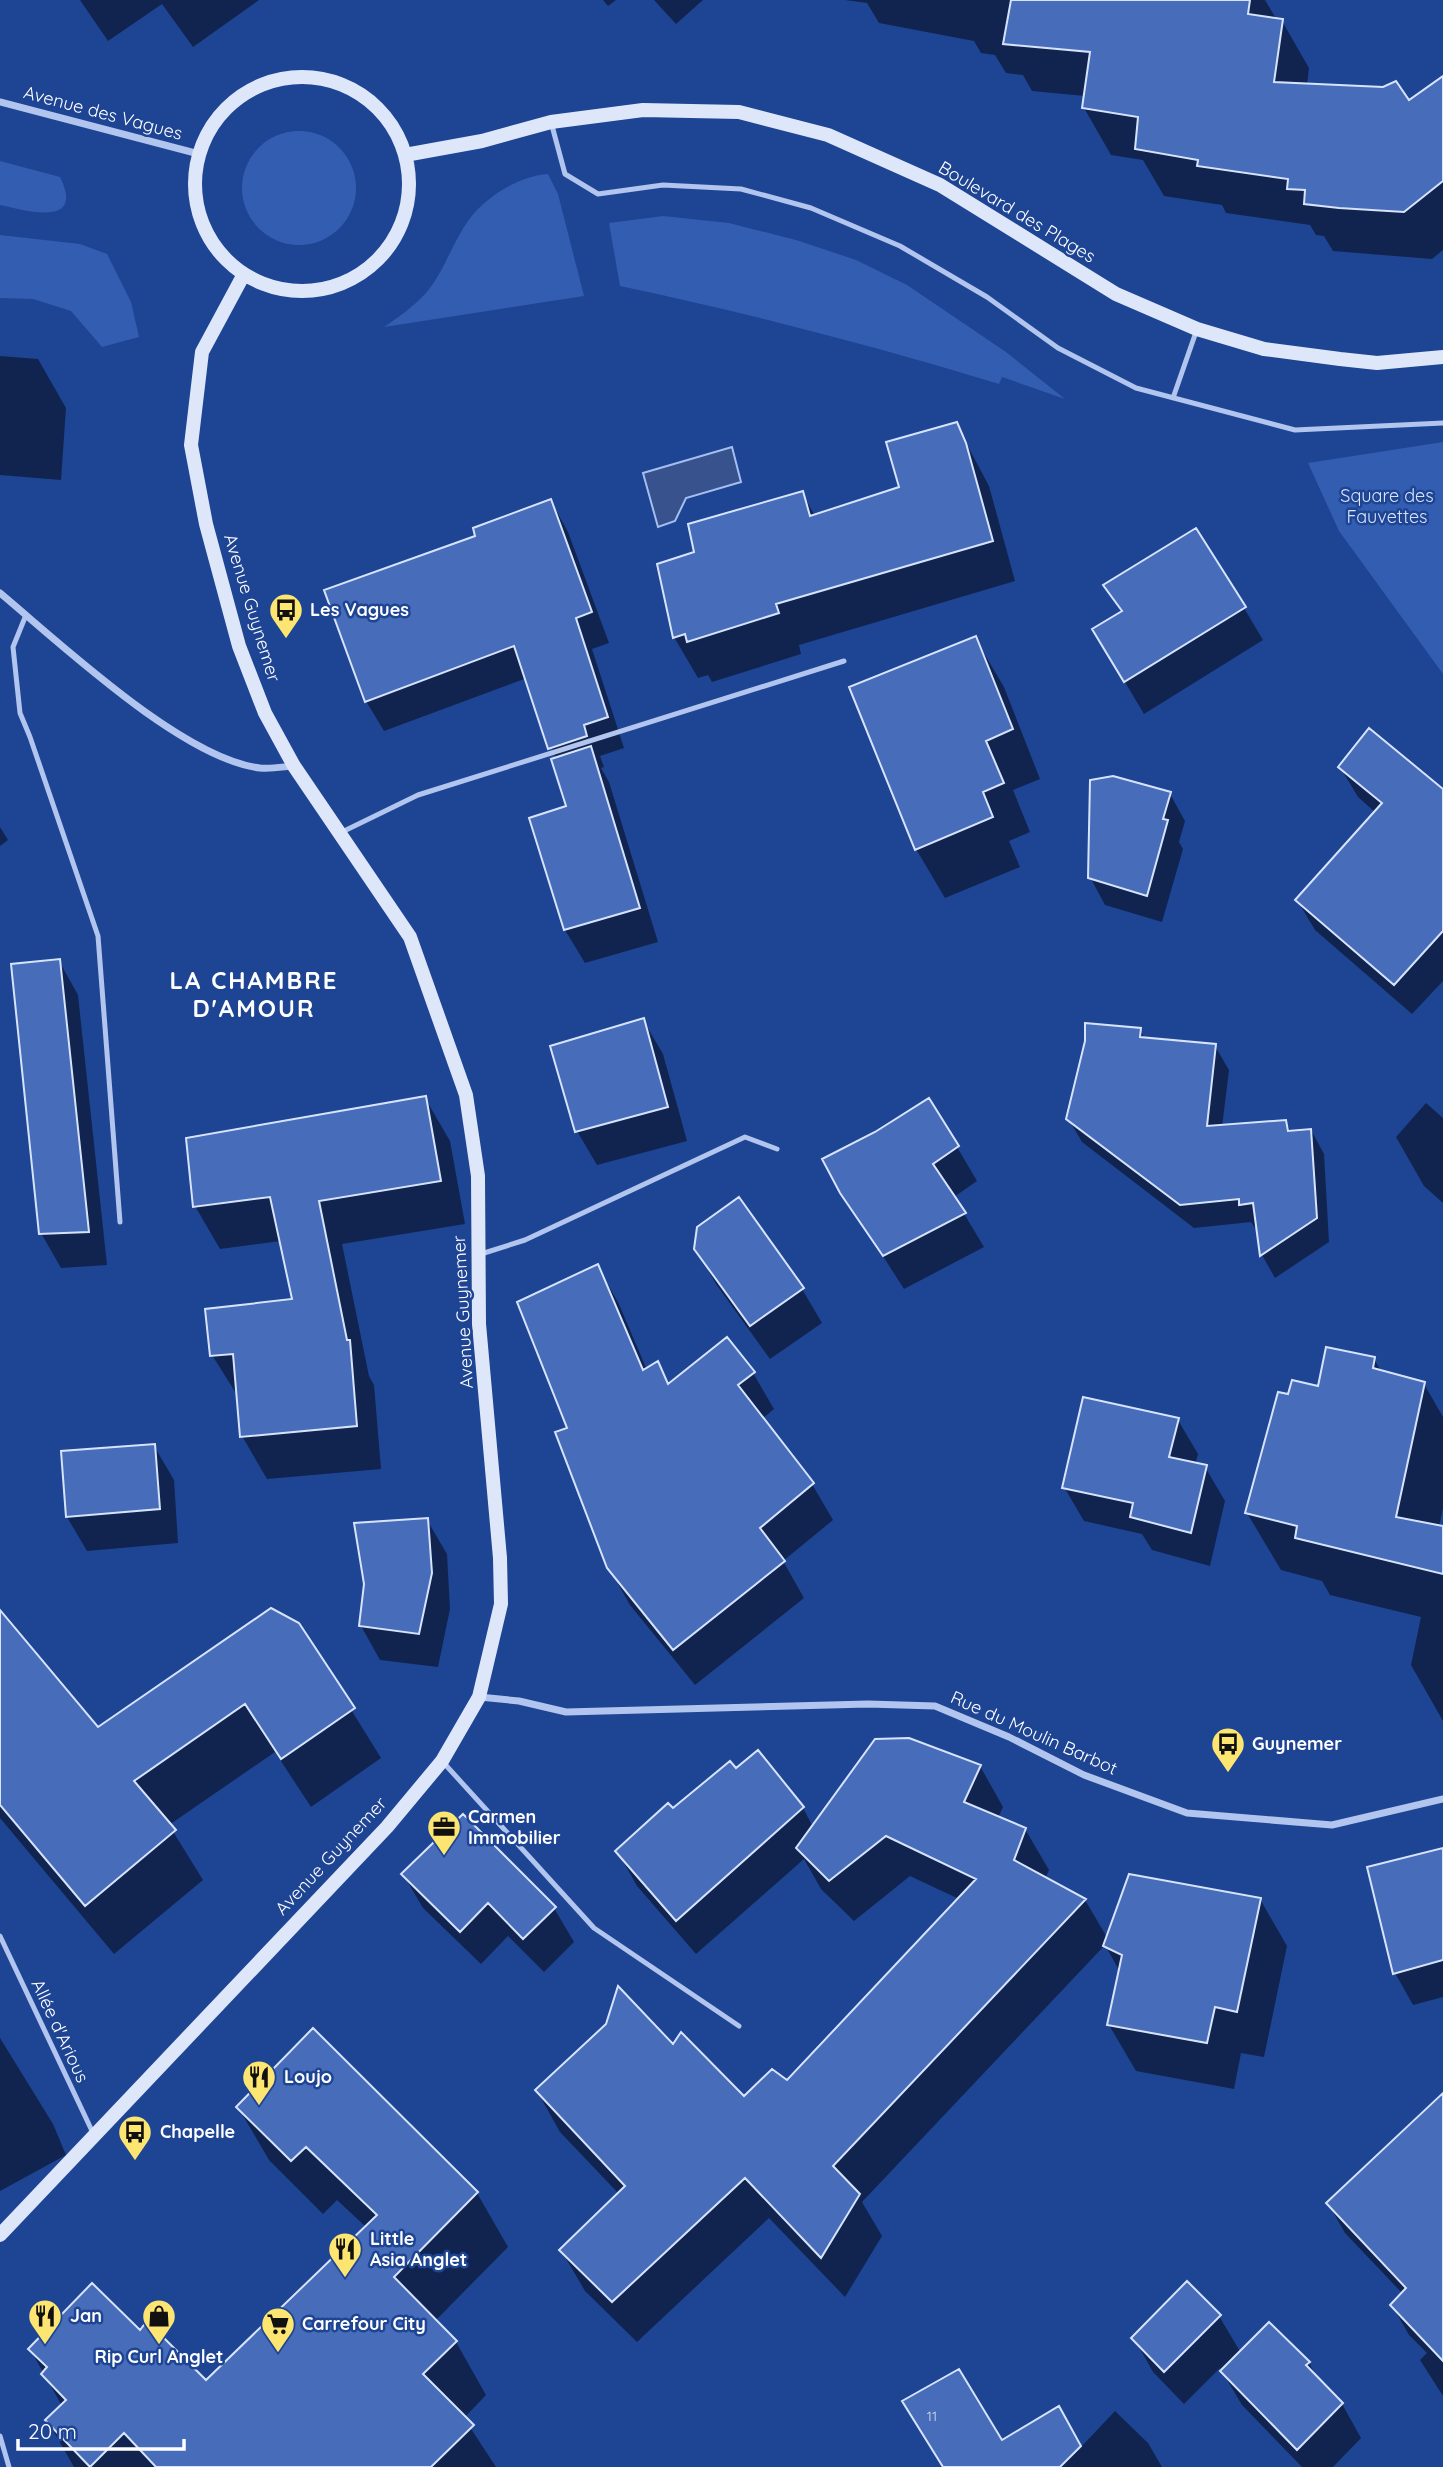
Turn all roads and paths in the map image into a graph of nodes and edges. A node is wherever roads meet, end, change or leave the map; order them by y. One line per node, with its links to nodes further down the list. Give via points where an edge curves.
1 (0, 102): 3 (street, Avenue des Vagues)
2 (551, 122): 4 (main road, Boulevard des Plages); 6 (main road, Boulevard des Plages, via 643,110 739,112 828,135 940,185 1116,295); 8 (lane, via 565,174 598,194 663,186 741,190 811,208 900,246 988,297 1058,348 1136,388)
3 (199, 154): 4 (main road, via 212,126 232,103 257,86 318,77 348,86 373,104 394,127); 5 (main road, via 195,189 202,224 219,252)
4 (405, 155): 5 (main road, via 410,192 401,228 380,259 349,280 314,291 277,288)
5 (244, 274): 13 (main road, Avenue Guynemer, via 202,352 191,444 206,524 239,646 265,713)
6 (1197, 329): 7 (main road, Boulevard des Plages, via 1264,349 1340,359 1377,363); 8 (lane)
7 (1443, 357)
8 (1173, 398): 9 (lane, via 1295,430)
9 (1443, 423)
10 (0, 593): 11 (street)
11 (26, 615): 13 (street, via 130,700 202,749 260,768); 16 (lane, via 13,647 20,713 98,936)
12 (845, 661): 14 (lane, via 418,795)
13 (294, 766): 14 (main road, Avenue Guynemer)
14 (342, 832): 17 (main road, Avenue Guynemer, via 410,937 466,1095 478,1176)
15 (777, 1149): 17 (lane, via 745,1137 526,1240)
16 (120, 1222)
17 (478, 1255): 18 (main road, Avenue Guynemer, via 479,1324 502,1578 501,1604)
18 (479, 1697): 19 (main road, Avenue Guynemer); 20 (street, Rue du Moulin Barbot, via 566,1712 934,1706 1084,1775 1186,1812 1332,1825)
19 (442, 1761): 22 (lane, via 594,1928); 23 (main road, Avenue Guynemer, via 387,1827)
20 (1443, 1799)
21 (0, 1936): 23 (lane, Allée d'Arious)
22 (738, 2026)
23 (95, 2137): 24 (main road, Avenue Guynemer)
24 (0, 2235)
25 (0, 2436): 26 (lane)
26 (9, 2467)

